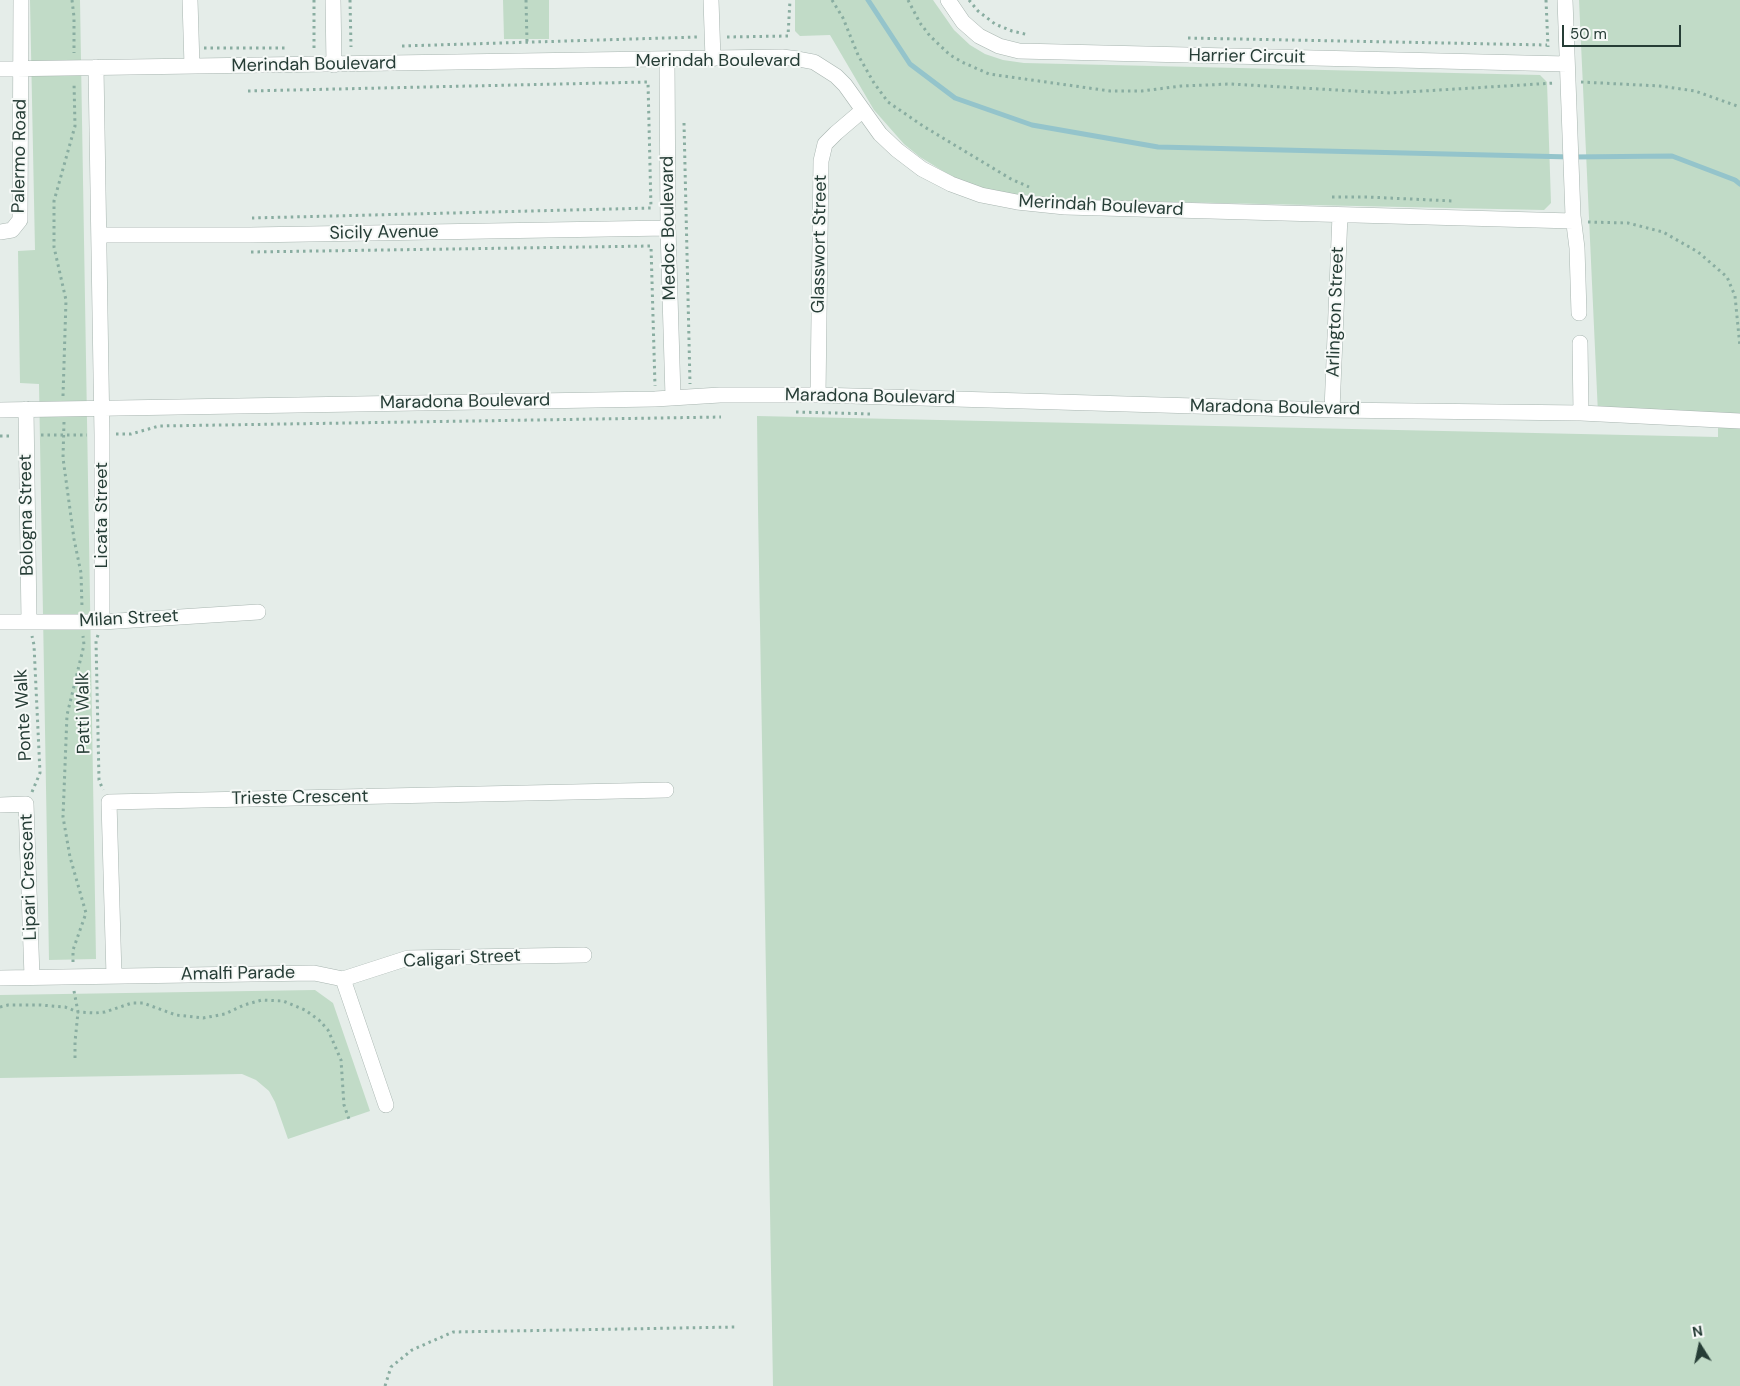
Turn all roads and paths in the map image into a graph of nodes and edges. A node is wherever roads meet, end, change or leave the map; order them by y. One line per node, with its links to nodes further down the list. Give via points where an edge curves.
1 (20, 0): 38 (street, Palermo Road)
2 (72, 0): 35 (path)
3 (190, 0): 24 (street)
4 (314, 0): 27 (path)
5 (333, 0): 28 (street)
6 (350, 0): 22 (path)
7 (526, 0): 19 (path)
8 (711, 0): 17 (street)
9 (790, 0): 17 (path, via 788,36)
10 (832, 0): 45 (path, via 858,55 888,102 1011,179)
11 (908, 0): 39 (path, via 930,36 962,62 989,74 1110,91 1230,84 1390,94)
12 (948, 0): 31 (street, Harrier Circuit, via 963,22 979,36 1018,51)
13 (969, 0): 16 (path, via 995,24 1012,31)
14 (1546, 0): 20 (path)
15 (1565, 0): 32 (street)
16 (1039, 35)
17 (719, 37): 19 (path); 30 (street)
18 (1178, 38): 20 (path)
19 (527, 42): 21 (path)
20 (1548, 45): 31 (path)
21 (400, 46)
22 (351, 47): 23 (path); 28 (path)
23 (361, 47)
24 (191, 48): 25 (path); 34 (street)
25 (295, 48)
26 (304, 48): 27 (path)
27 (314, 48): 28 (path)
28 (334, 48): 33 (street)
29 (667, 59): 30 (street, Merindah Boulevard); 33 (street, Merindah Boulevard); 51 (street, Medoc Boulevard)
30 (713, 59): 43 (street, Merindah Boulevard, via 782,57 814,62 845,85)
31 (1548, 64): 32 (street, Harrier Circuit); 39 (path)
32 (1567, 64): 40 (street)
33 (334, 65): 34 (street, Merindah Boulevard)
34 (192, 66): 36 (street, Merindah Boulevard)
35 (73, 67): 36 (street, Merindah Boulevard); 38 (street, Merindah Boulevard); 64 (path, via 75,126 54,201 54,247 66,300)
36 (96, 67): 53 (street, Licata Street)
37 (0, 68): 38 (street, Merindah Boulevard)
38 (21, 68): 52 (street, Palermo Road, via 20,220 12,230)
39 (1549, 84): 40 (path)
40 (1568, 86): 42 (path, via 1660,86 1695,91); 50 (street)
41 (248, 91): 49 (path, via 648,82 651,208)
42 (1740, 107)
43 (863, 110): 48 (street, Merindah Boulevard, via 880,134 922,169 981,195 1065,207); 58 (street, Glasswort Street, via 825,144 821,161)
44 (684, 119): 59 (path)
45 (1035, 190)
46 (1330, 198): 47 (path)
47 (1458, 202)
48 (1340, 215): 50 (street, Merindah Boulevard); 66 (street, Arlington Street)
49 (252, 218)
50 (1573, 218): 55 (street); 57 (path, via 1586,222 1628,223 1663,232 1698,252 1728,277 1735,296)
51 (668, 228): 53 (street, Sicily Avenue); 60 (street, Medoc Boulevard)
52 (0, 232)
53 (99, 235): 62 (street, Licata Street)
54 (251, 252): 61 (path, via 651,246)
55 (1579, 313)
56 (1580, 343): 67 (street)
57 (1740, 347)
58 (818, 395): 59 (street, Maradona Boulevard); 66 (street, Maradona Boulevard)
59 (690, 396): 60 (street, Maradona Boulevard)
60 (673, 397): 61 (street, Maradona Boulevard)
61 (655, 399): 62 (street, Maradona Boulevard)
62 (101, 408): 64 (street, Maradona Boulevard); 70 (street, Licata Street)
63 (26, 409): 64 (street, Maradona Boulevard); 65 (street, Maradona Boulevard); 71 (street, Bologna Street)
64 (64, 409): 72 (path)
65 (0, 410)
66 (1332, 410): 67 (street, Maradona Boulevard)
67 (1581, 413): 69 (street, Maradona Boulevard)
68 (721, 417): 70 (path, via 159,426 131,434)
69 (1740, 421)
70 (102, 434): 72 (path); 78 (street, Licata Street)
71 (26, 435): 72 (path); 73 (path); 75 (street, Bologna Street)
72 (64, 435): 77 (path, via 63,458 81,574)
73 (0, 436)
74 (258, 612): 78 (street, Milan Street)
75 (29, 621): 76 (street, Milan Street); 77 (street, Milan Street); 81 (path, Ponte Walk, via 34,645 40,773)
76 (0, 622)
77 (83, 622): 78 (street, Milan Street); 84 (path, via 84,645 67,715 63,817 70,857 86,913 73,950)
78 (102, 622): 80 (path, Patti Walk, via 96,640 99,780)
79 (666, 790): 80 (street, Trieste Crescent)
80 (109, 802): 85 (street)
81 (26, 804): 82 (street, Lipari Crescent); 86 (street, Lipari Crescent)
82 (0, 805)
83 (584, 955): 88 (street, Caligari Street, via 408,958)
84 (73, 976): 85 (street, Amalfi Parade); 86 (street, Amalfi Parade); 90 (path)
85 (114, 976): 88 (street, Amalfi Parade, via 314,973)
86 (32, 977): 87 (street, Amalfi Parade)
87 (0, 978)
88 (343, 978): 92 (street)
89 (0, 1007): 90 (path, via 8,1004 40,1005 65,1007)
90 (78, 1012): 91 (path); 93 (path, via 105,1012 132,1003 143,1003 176,1015 203,1018 225,1014 262,1000 283,1001 305,1010 328,1030 341,1060 344,1105)
91 (75, 1060)
92 (386, 1105)
93 (350, 1122)
94 (735, 1327): 95 (path, via 453,1332 412,1350 391,1367)
95 (385, 1386)

